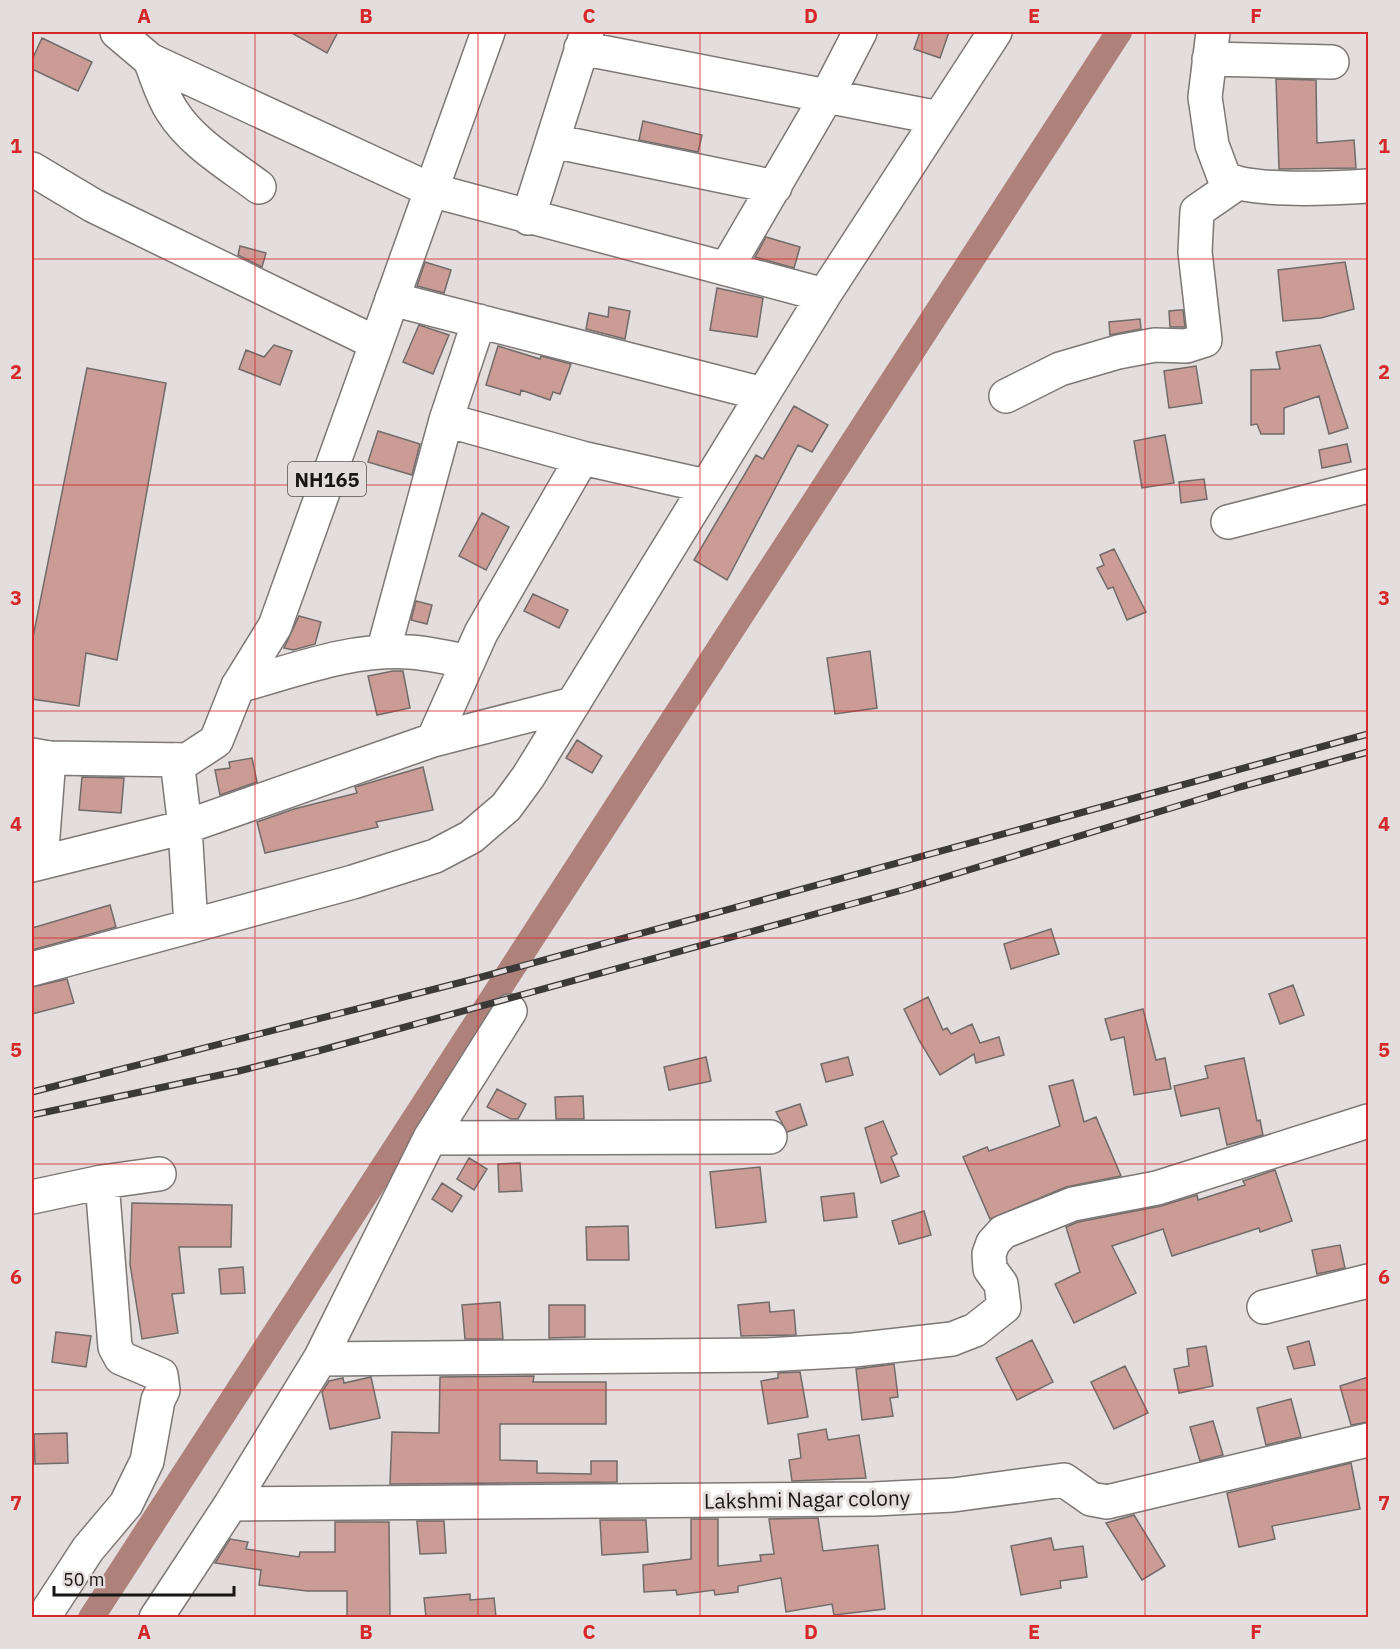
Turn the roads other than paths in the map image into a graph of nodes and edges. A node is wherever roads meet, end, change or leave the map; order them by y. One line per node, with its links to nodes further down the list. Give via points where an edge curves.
1 (117, 32): 7 (main road)
2 (860, 32): 9 (main road)
3 (995, 32): 10 (main road)
4 (481, 34): 17 (main road, NH165)
5 (584, 40): 9 (main road); 11 (main road)
6 (1211, 45): 8 (main road); 13 (main road, via 1205,97 1212,145 1221,173)
7 (150, 60): 15 (main road, via 172,111 183,125); 17 (main road)
8 (1332, 62)
9 (828, 94): 10 (main road); 16 (main road)
10 (939, 118): 20 (main road)
11 (553, 141): 16 (main road); 18 (main road)
12 (32, 170): 23 (main road, via 94,206)
13 (1236, 184): 14 (main road); 25 (main road, via 1197,211 1195,252 1205,340 1186,346 1155,345 1118,352 1060,369)
14 (1368, 186)
15 (260, 187)
16 (775, 187): 19 (main road)
17 (431, 190): 18 (main road); 21 (main road, NH165)
18 (528, 218): 19 (main road)
19 (726, 269): 20 (main road)
20 (824, 295): 24 (main road)
21 (392, 299): 22 (main road); 23 (main road, NH165)
22 (479, 321): 24 (main road); 26 (main road)
23 (376, 343): 33 (main road, NH165, via 275,626)
24 (763, 394): 28 (main road)
25 (1006, 396)
26 (446, 420): 27 (main road); 31 (main road)
27 (582, 458): 28 (main road); 32 (main road)
28 (706, 486): 34 (main road)
29 (1368, 486): 30 (main road)
30 (1228, 522)
31 (383, 652): 32 (main road, via 411,652); 33 (main road, via 354,655)
32 (468, 662): 35 (main road)
33 (238, 686): 37 (main road, NH165, via 216,741 187,760)
34 (573, 704): 35 (main road); 40 (main road, via 506,807 471,837 435,855 353,882)
35 (433, 740): 38 (main road)
36 (40, 756): 37 (main road, NH165); 39 (main road)
37 (177, 760): 38 (main road)
38 (185, 827): 39 (main road); 40 (main road)
39 (36, 864)
40 (191, 926): 41 (main road)
41 (32, 969)
42 (510, 1011): 45 (main road)
43 (1368, 1121): 51 (main road, via 1157,1188 1073,1203 1003,1232 989,1254 990,1269 1001,1284 1004,1307 975,1330 952,1339 766,1355)
44 (770, 1137): 45 (main road)
45 (430, 1138): 51 (main road)
46 (159, 1174): 47 (main road)
47 (102, 1182): 48 (main road); 54 (main road, via 115,1347 121,1358 161,1375 163,1390 147,1461 126,1504 88,1549)
48 (32, 1197)
49 (1368, 1281): 50 (main road)
50 (1264, 1307)
51 (320, 1359): 53 (main road)
52 (1368, 1440): 53 (main road, Lakshmi Nagar colony, via 1107,1502 1091,1499 1064,1480 952,1495 874,1499)
53 (231, 1504): 55 (main road)
54 (43, 1617)
55 (156, 1617)

